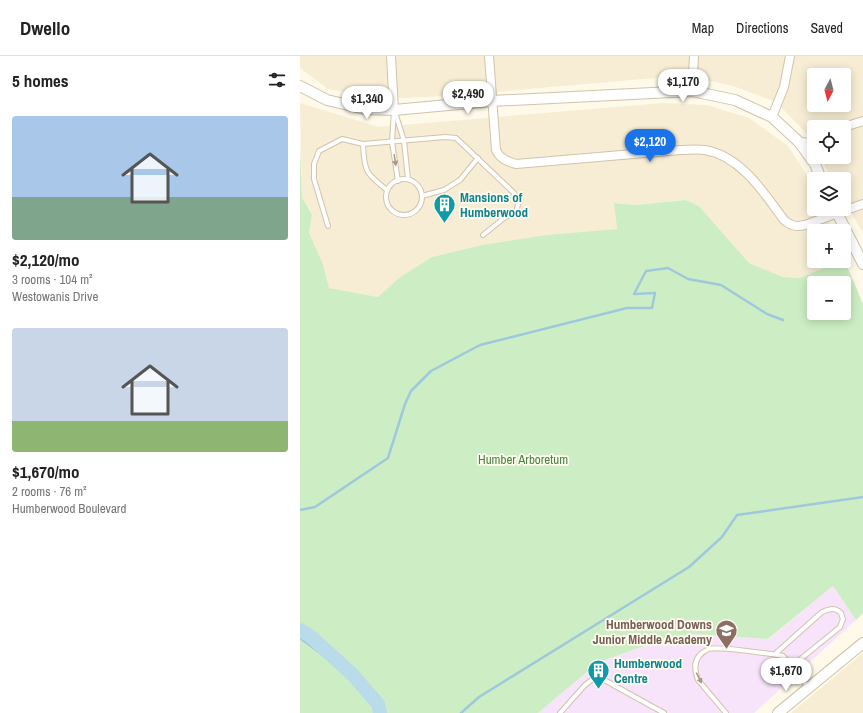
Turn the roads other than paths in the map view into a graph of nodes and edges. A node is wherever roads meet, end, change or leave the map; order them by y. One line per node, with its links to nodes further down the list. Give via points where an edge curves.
1 (391, 56): 8 (street)
2 (489, 56): 7 (street)
3 (694, 56): 6 (street)
4 (790, 56): 9 (street, via 784,87)
5 (300, 86): 8 (street, via 327,100 365,109)
6 (692, 91): 7 (street); 9 (street, via 735,100)
7 (492, 101): 8 (street); 25 (street, via 496,150 499,156 508,162 516,164 706,150 727,159 753,179 789,225 805,225)
8 (394, 110): 12 (lane); 13 (lane)
9 (772, 118): 14 (street)
10 (863, 121): 11 (street)
11 (851, 125)
12 (404, 141): 13 (lane); 18 (lane, via 456,138); 19 (lane)
13 (392, 142): 16 (lane); 20 (lane, one-way to 20)
14 (799, 142): 15 (street); 17 (street)
15 (807, 143)
16 (362, 144): 21 (lane, via 364,166 373,179); 27 (lane, via 342,139 319,151 314,164 314,179)
17 (807, 151)
18 (478, 158): 22 (lane, via 460,180 444,190); 28 (lane, via 519,201 516,212)
19 (408, 179): 20 (lane); 22 (lane, via 420,188)
20 (398, 181): 21 (lane)
21 (387, 190): 22 (lane, via 388,206 396,214 411,214 418,208)
22 (422, 196)
23 (863, 204): 24 (street)
24 (851, 207)
25 (825, 216)
26 (839, 216): 29 (street)
27 (328, 226)
28 (483, 235)
29 (862, 260)
30 (863, 643): 33 (street)
31 (775, 654): 32 (lane, via 783,656); 32 (lane, via 822,612 834,609 841,613 843,619 840,627); 36 (lane, one-way to 36, via 720,649 709,649 701,654 695,662 698,680)
32 (792, 666): 33 (lane)
33 (808, 688): 37 (street)
34 (560, 713): 35 (lane, via 597,676)
35 (664, 713)
36 (726, 713)
37 (778, 713)

